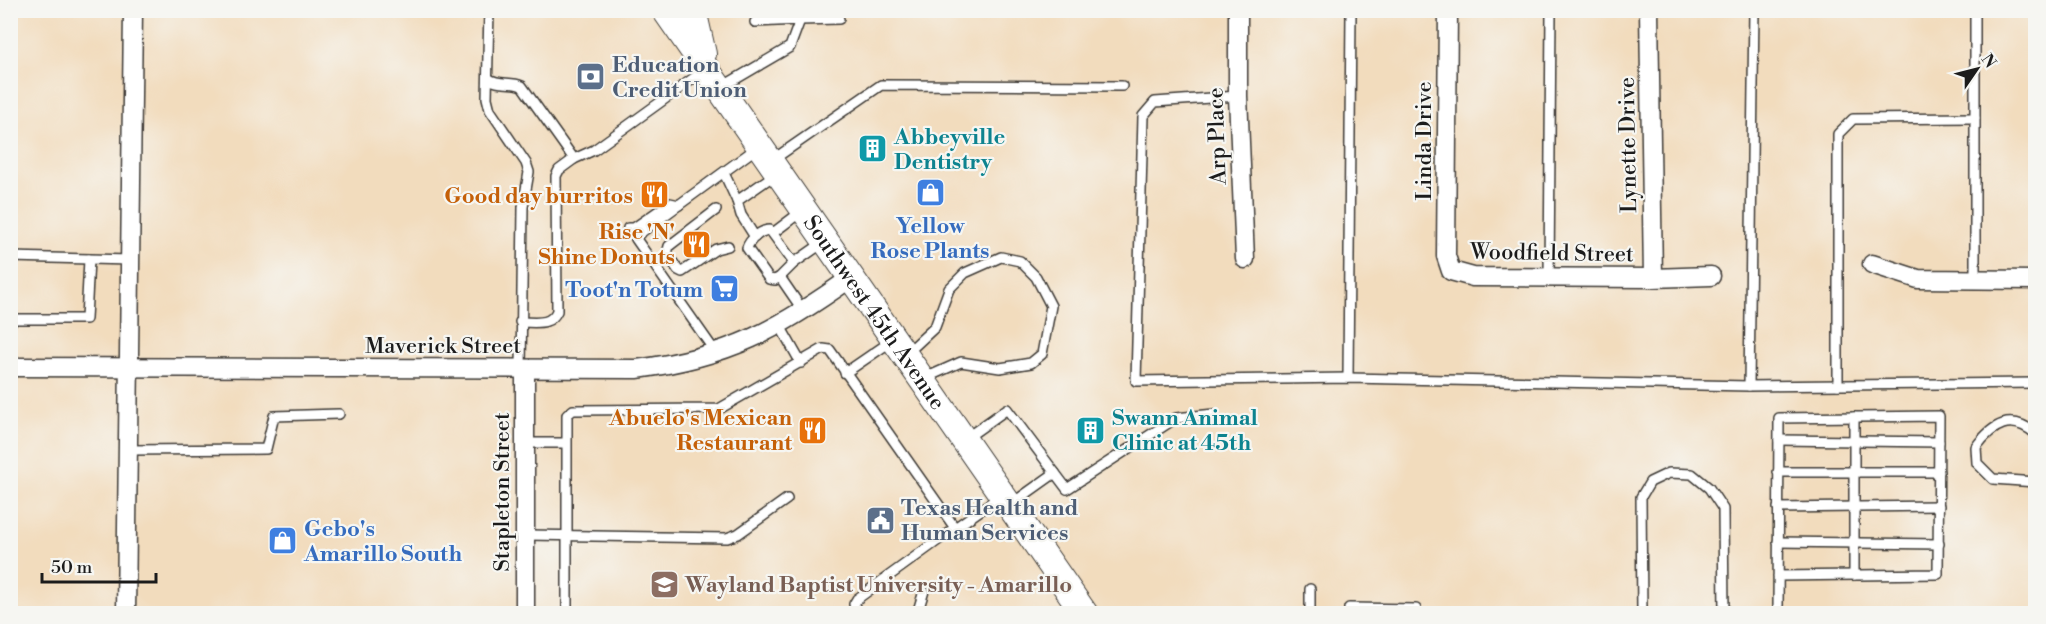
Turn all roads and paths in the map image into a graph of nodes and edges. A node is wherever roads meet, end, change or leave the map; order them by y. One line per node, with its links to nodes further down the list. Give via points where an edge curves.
1 (133, 10): 35 (street)
2 (489, 10): 15 (lane)
3 (665, 10): 16 (main road, Southwest 45th Avenue)
4 (693, 10): 16 (main road)
5 (1238, 10): 18 (street, Arp Place)
6 (1352, 10): 57 (lane)
7 (1448, 10): 38 (street, Linda Drive, via 1446,256)
8 (1551, 10): 42 (lane)
9 (1649, 10): 43 (street, Lynette Drive)
10 (1754, 10): 61 (lane)
11 (1975, 10): 19 (lane)
12 (839, 19): 13 (lane)
13 (800, 20): 14 (lane); 16 (lane, via 790,47)
14 (755, 22)
15 (488, 78): 20 (lane, via 494,83 522,86); 48 (lane, via 490,110 529,172 523,207)
16 (713, 78): 20 (lane); 21 (main road, Southwest 45th Avenue)
17 (1122, 86): 21 (lane, via 881,85)
18 (1238, 96): 34 (street, Arp Place); 57 (lane, via 1155,102 1143,116 1136,381)
19 (1975, 118): 44 (lane); 60 (lane, via 1853,119 1839,134)
20 (574, 159): 48 (lane, via 555,176 557,310 547,322)
21 (770, 160): 22 (lane); 23 (lane); 25 (main road, Southwest 45th Avenue)
22 (724, 172): 23 (lane); 24 (lane)
23 (737, 201): 28 (lane)
24 (679, 206): 27 (lane, via 670,203 634,228); 51 (lane, via 636,239)
25 (805, 209): 29 (lane); 30 (main road, Southwest 45th Avenue)
26 (716, 210): 31 (lane, via 669,246 667,254 682,272 716,249)
27 (628, 228)
28 (755, 237): 29 (lane, via 766,230); 40 (lane, via 747,248 766,267 769,279)
29 (774, 238): 36 (lane)
30 (827, 241): 36 (lane); 41 (main road, Southwest 45th Avenue)
31 (728, 246)
32 (10, 257): 33 (lane)
33 (89, 259): 35 (lane); 47 (lane, via 86,320)
34 (1245, 259)
35 (130, 260): 54 (street)
36 (794, 263): 40 (lane)
37 (1872, 264): 44 (street, via 1918,279)
38 (1450, 271): 42 (street, Woodfield Street, via 1473,277)
39 (1711, 276): 43 (street, Woodfield Street)
40 (780, 277): 46 (lane)
41 (852, 277): 46 (street, Maverick Street); 50 (main road, Southwest 45th Avenue)
42 (1549, 278): 43 (street, Woodfield Street)
43 (1653, 278)
44 (1975, 279): 45 (street)
45 (2036, 280)
46 (804, 312): 49 (street, Maverick Street)
47 (10, 319)
48 (520, 322): 55 (lane)
49 (780, 326): 51 (street, Maverick Street); 52 (lane)
50 (900, 346): 56 (lane); 58 (main road, Southwest 45th Avenue); 58 (lane, via 935,327 949,289 965,273 1001,257 1020,261 1036,277 1051,306 1042,354 1031,363 1000,368 961,362)
51 (717, 354): 55 (street, Maverick Street, via 637,369)
52 (801, 363): 56 (lane, via 823,349 830,350); 71 (lane, via 719,410 573,410 567,415)
53 (10, 367): 54 (street, Maverick Street)
54 (129, 367): 55 (street, Maverick Street); 72 (street)
55 (523, 370): 70 (street, Stapleton Street)
56 (845, 372): 83 (lane)
57 (1348, 378): 61 (lane)
58 (923, 379): 66 (main road, Southwest 45th Avenue)
59 (2036, 383): 60 (lane)
60 (1838, 385): 61 (lane)
61 (1749, 386)
62 (339, 414): 72 (lane, via 274,416 266,449)
63 (1214, 414): 76 (lane, via 1176,418 1067,489)
64 (1854, 417): 67 (lane, via 1779,418); 68 (lane); 69 (lane, via 1939,416)
65 (2036, 434): 77 (lane, via 2023,424 2002,423 1987,432 1976,447 1977,463 1993,480)
66 (965, 439): 76 (lane, via 1007,409); 79 (main road, Southwest 45th Avenue)
67 (1779, 440): 68 (lane); 73 (lane)
68 (1854, 441): 69 (lane); 74 (lane)
69 (1939, 442): 75 (lane)
70 (525, 443): 71 (lane); 84 (street, Stapleton Street)
71 (566, 443): 85 (lane)
72 (128, 450): 94 (street)
73 (1779, 472): 74 (lane); 82 (lane)
74 (1854, 472): 75 (lane); 81 (lane)
75 (1939, 472): 80 (lane)
76 (1055, 473): 79 (lane)
77 (2036, 482)
78 (788, 499): 85 (lane, via 727,538)
79 (1006, 500): 83 (lane); 93 (main road, Southwest 45th Avenue)
80 (1939, 506): 81 (lane); 88 (lane)
81 (1854, 507): 82 (lane); 87 (lane)
82 (1778, 508): 86 (lane)
83 (955, 528): 97 (lane, via 857,599)
84 (526, 535): 85 (lane); 95 (street, Stapleton Street)
85 (567, 536): 96 (lane)
86 (1778, 542): 87 (lane); 90 (lane)
87 (1854, 543): 88 (lane); 89 (lane)
88 (1939, 544): 89 (lane, via 1938,574)
89 (1854, 575): 90 (lane)
90 (1778, 576): 104 (lane)
91 (1310, 589): 99 (lane)
92 (924, 591): 98 (lane)
93 (1079, 609)
94 (126, 614)
95 (525, 614)
96 (567, 614)
97 (856, 614)
98 (917, 614)
99 (1311, 614)
100 (1349, 614): 101 (lane, via 1349,608 1416,609)
101 (1416, 614)
102 (1642, 614): 103 (lane, via 1641,497 1650,482 1669,473 1692,474 1709,488 1723,509)
103 (1724, 614)
104 (1778, 614)

